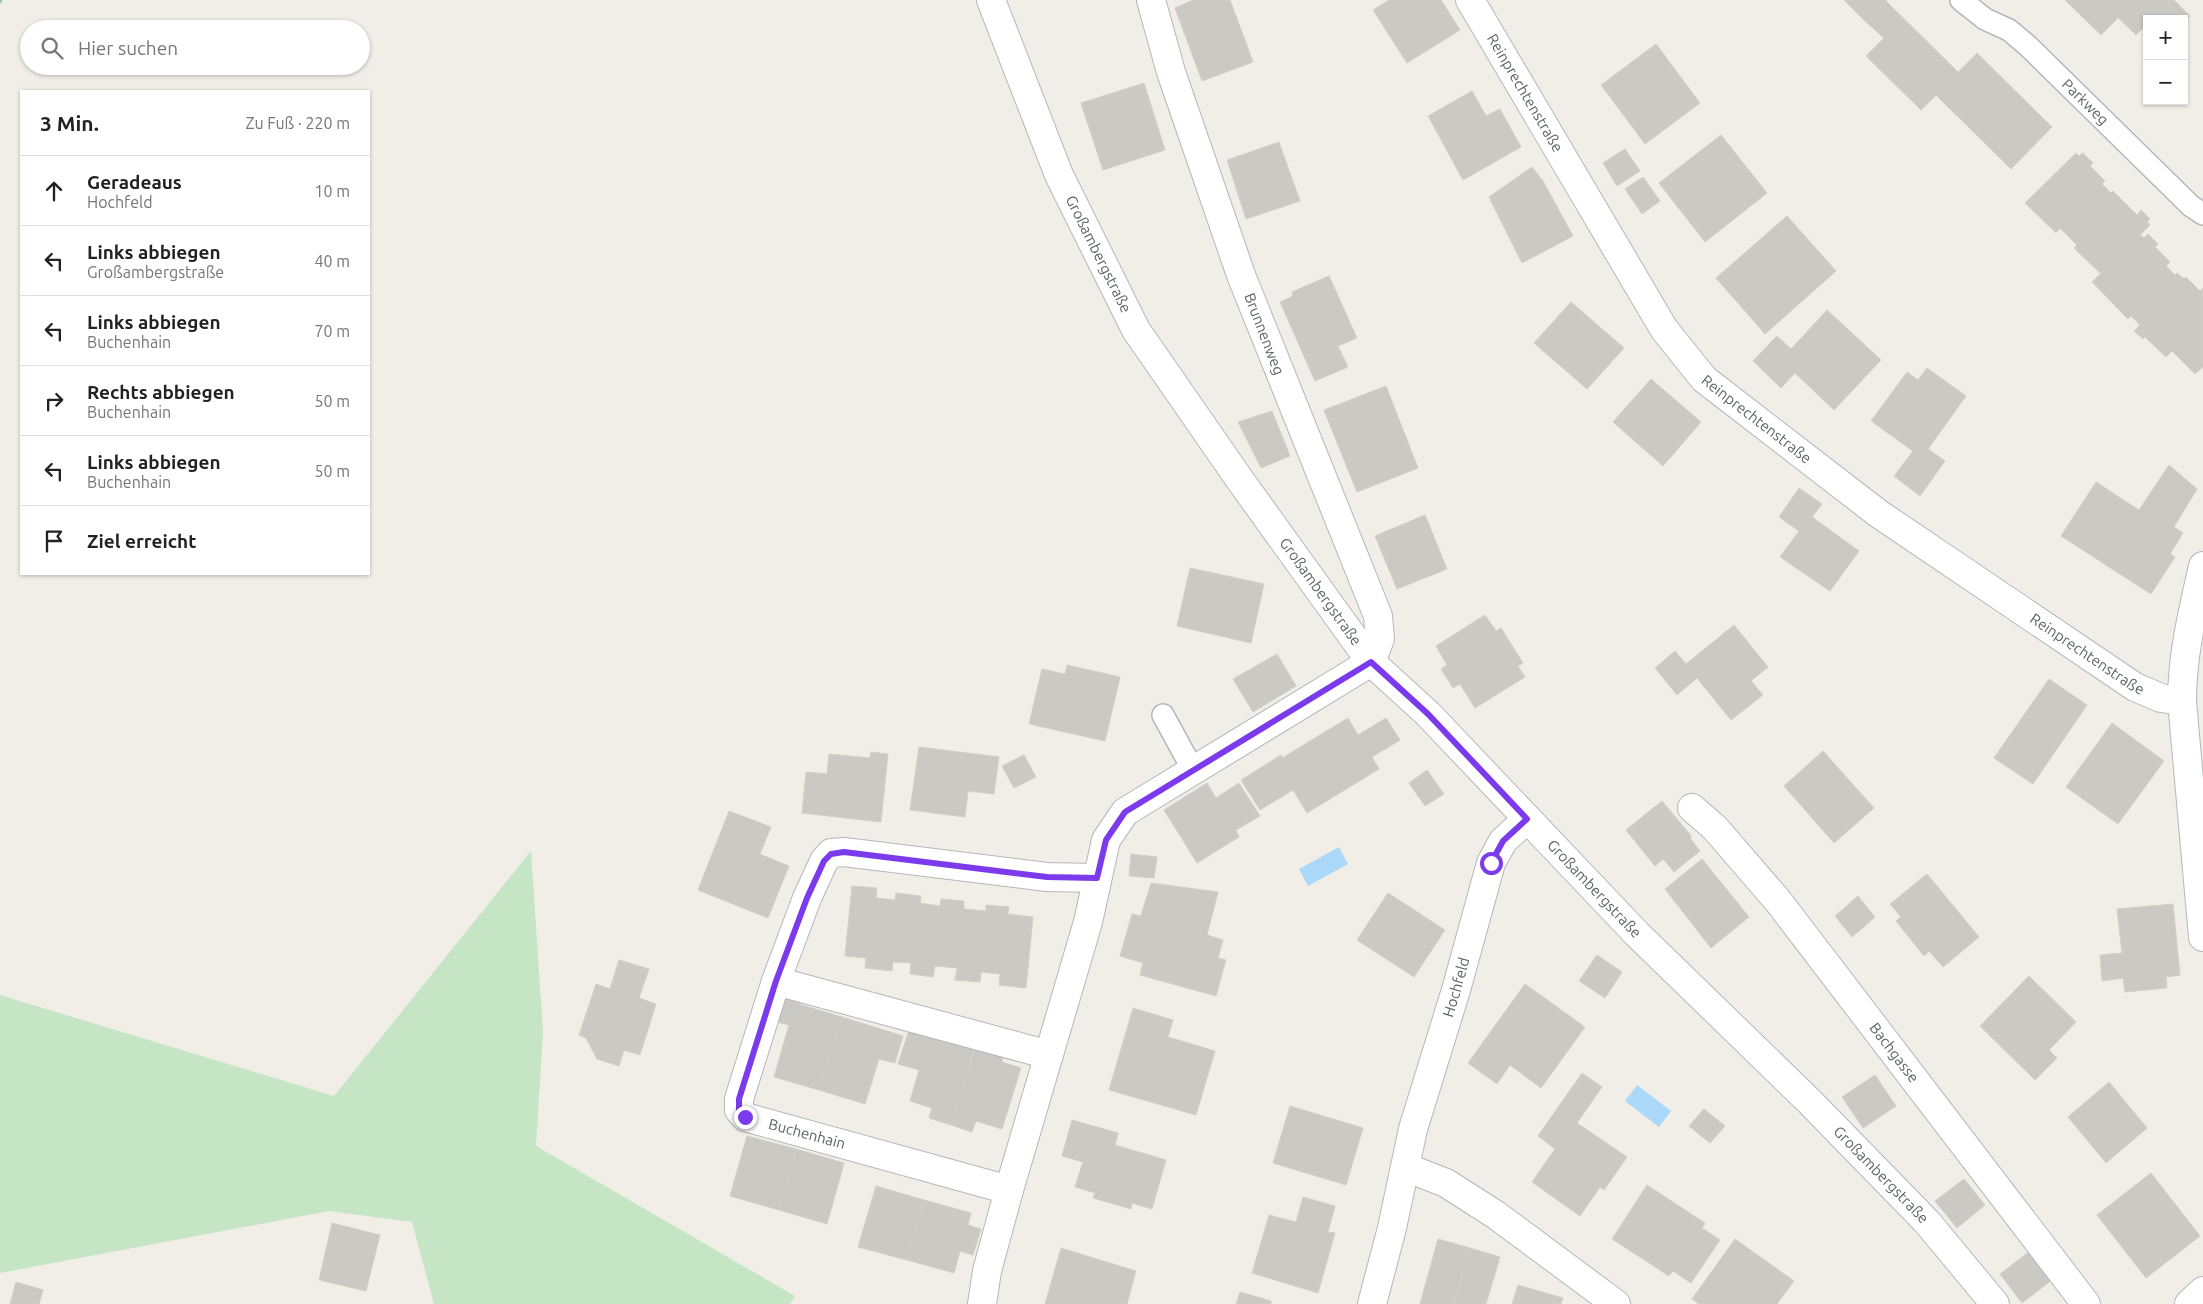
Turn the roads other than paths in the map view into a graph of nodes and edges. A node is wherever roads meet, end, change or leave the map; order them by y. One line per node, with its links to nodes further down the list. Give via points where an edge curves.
1 (991, 0): 7 (street, Großambergstraße, via 1059,175 1136,330)
2 (1151, 0): 7 (street, Brunnenweg, via 1170,72 1241,275 1378,616 1380,638)
3 (1470, 0): 8 (street, Reinprechtenstraße, via 1664,330 1704,379 1879,514 2127,682 2161,698)
4 (1962, 0): 5 (lane, Parkweg, via 2028,46 2191,206)
5 (2203, 214)
6 (2203, 566): 8 (street)
7 (1371, 662): 10 (street); 12 (street, Großambergstraße, via 1428,714)
8 (2189, 687): 14 (street)
9 (1163, 715): 10 (lane)
10 (1193, 770): 13 (street, via 1125,812 1106,840)
11 (1692, 808): 24 (street, Bachgasse, via 1715,828 1778,900)
12 (1527, 819): 17 (street, Hochfeld, via 1503,841 1491,863 1413,1129); 23 (street, Großambergstraße, via 1637,934 1810,1102 1927,1222)
13 (1097, 878): 15 (street, Buchenhain, via 1047,877 844,852 831,854 824,861 807,898); 16 (street, via 1088,922)
14 (2203, 937)
15 (776, 981): 16 (street); 18 (street, Buchenhain, via 739,1099 739,1110 745,1117)
16 (1049, 1055): 18 (street)
17 (1405, 1167): 21 (street, Hochfeld); 22 (street, via 1446,1183 1496,1215)
18 (1008, 1190): 20 (street)
19 (2203, 1291): 25 (street)
20 (982, 1304)
21 (1372, 1304)
22 (1616, 1304)
23 (1995, 1304)
24 (2086, 1304)
25 (2189, 1304)

